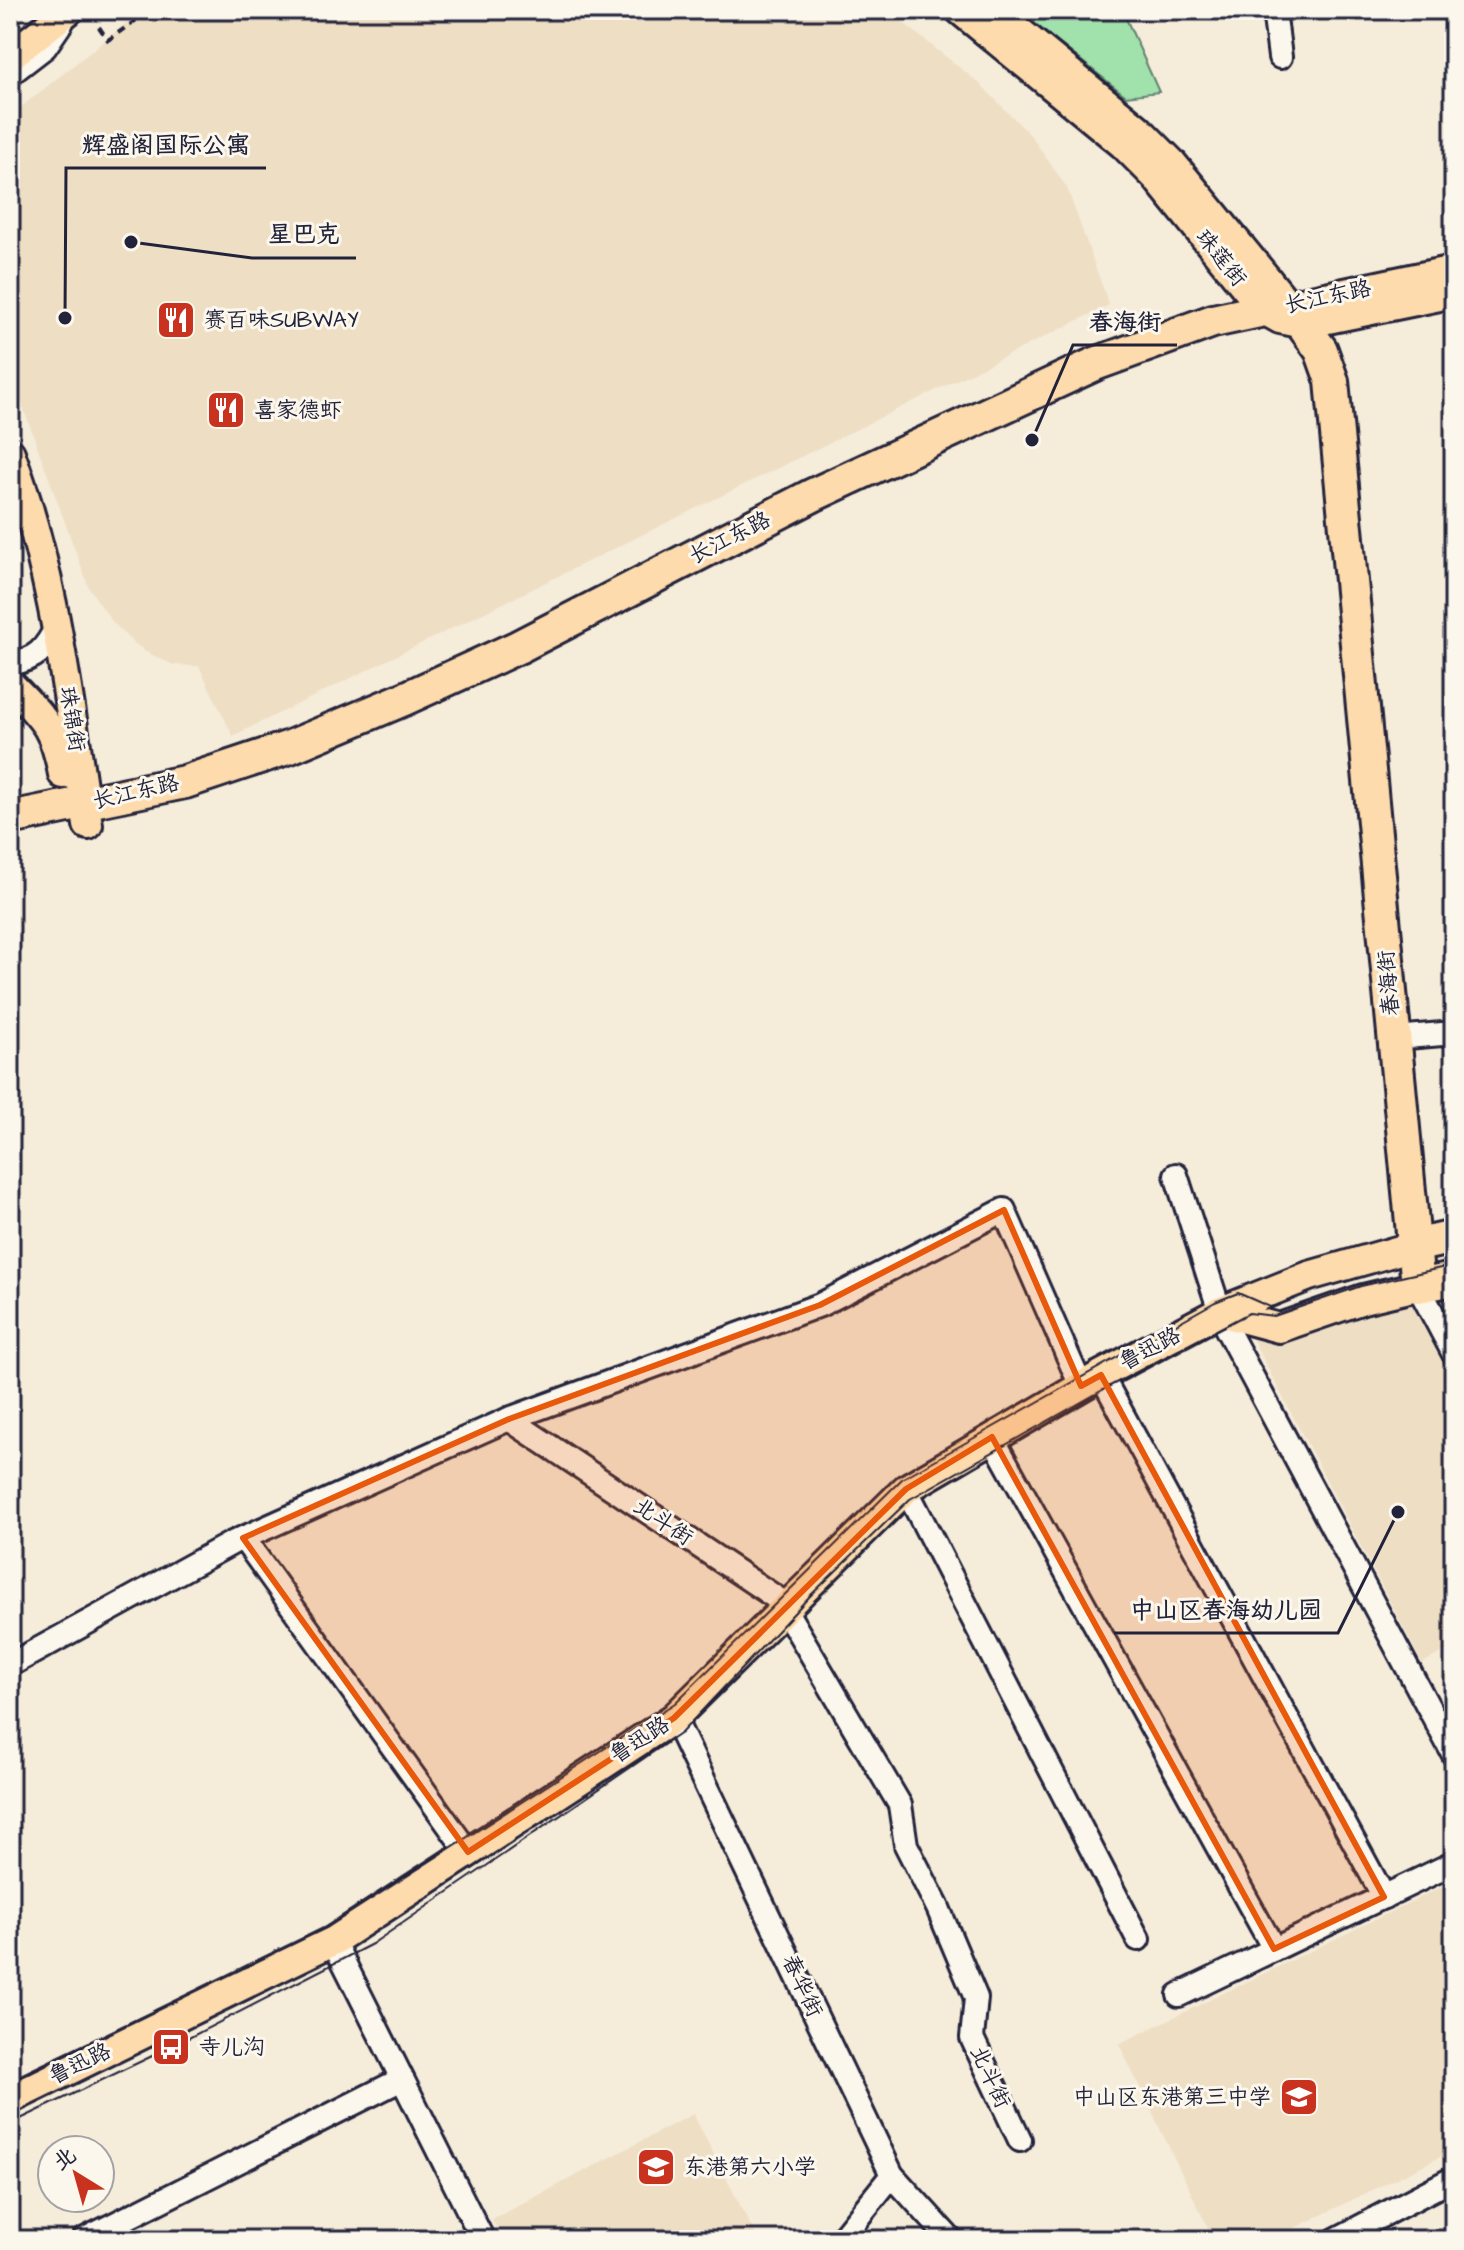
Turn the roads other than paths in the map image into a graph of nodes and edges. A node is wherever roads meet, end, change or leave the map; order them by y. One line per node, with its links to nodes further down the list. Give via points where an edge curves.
1 (68, 10): 5 (main road); 7 (street, via 45,47)
2 (960, 10): 10 (main road, 珠莲街, via 1123,144)
3 (993, 10): 10 (main road, 珠莲街, via 1161,151)
4 (1274, 10): 6 (street)
5 (10, 56)
6 (1280, 57)
7 (10, 74)
8 (1454, 270): 10 (main road, 长江东路)
9 (1454, 293): 10 (main road, 长江东路)
10 (1285, 313): 15 (highway, 长江东路, via 1222,341 1091,386 821,512 414,718 190,803); 19 (highway, 春海街, via 1321,350 1332,381)
11 (10, 453): 12 (main road, 珠锦街, via 30,508)
12 (57, 626): 13 (street, via 47,646 30,659); 15 (main road, 珠锦街)
13 (10, 664)
14 (10, 684): 15 (main road, 珠锦街, via 50,729)
15 (81, 812): 16 (highway, 长江东路); 17 (highway, 长江东路)
16 (10, 818)
17 (10, 840)
18 (1454, 1033): 19 (street)
19 (1395, 1038): 22 (highway, 春海街)
20 (1176, 1175): 25 (street)
21 (1454, 1237): 22 (highway)
22 (1414, 1246): 24 (highway, 春海街); 25 (main road, 鲁迅路, via 1309,1276)
23 (1454, 1279): 24 (highway)
24 (1418, 1286): 25 (main road, via 1279,1328); 26 (street, 春海街)
25 (1219, 1312): 27 (main road, 鲁迅路); 35 (street)
26 (1454, 1354)
27 (1091, 1381): 28 (street, via 1004,1210 820,1305); 29 (main road, 鲁迅路); 38 (street)
28 (509, 1419): 31 (street); 32 (street, 北斗街)
29 (992, 1437): 30 (main road, 鲁迅路); 41 (street)
30 (906, 1489): 32 (main road, 鲁迅路); 39 (street)
31 (243, 1538): 33 (street); 36 (street)
32 (787, 1605): 34 (main road, 鲁迅路); 45 (street, 北斗街, via 900,1805 906,1845 976,1998 972,2038)
33 (10, 1665)
34 (674, 1718): 36 (main road, 鲁迅路); 46 (street, 春华街)
35 (1454, 1755)
36 (468, 1852): 40 (main road, 鲁迅路)
37 (1454, 1863): 38 (street)
38 (1384, 1897): 41 (street)
39 (1138, 1939)
40 (333, 1941): 43 (street); 44 (main road, 鲁迅路)
41 (1274, 1949): 42 (street)
42 (1179, 1995)
43 (402, 2079): 48 (street); 49 (street)
44 (10, 2099)
45 (1020, 2140)
46 (892, 2175): 50 (street); 51 (street, 春华街)
47 (1454, 2178): 52 (street)
48 (83, 2240)
49 (483, 2240)
50 (840, 2240)
51 (951, 2240)
52 (1335, 2240)

